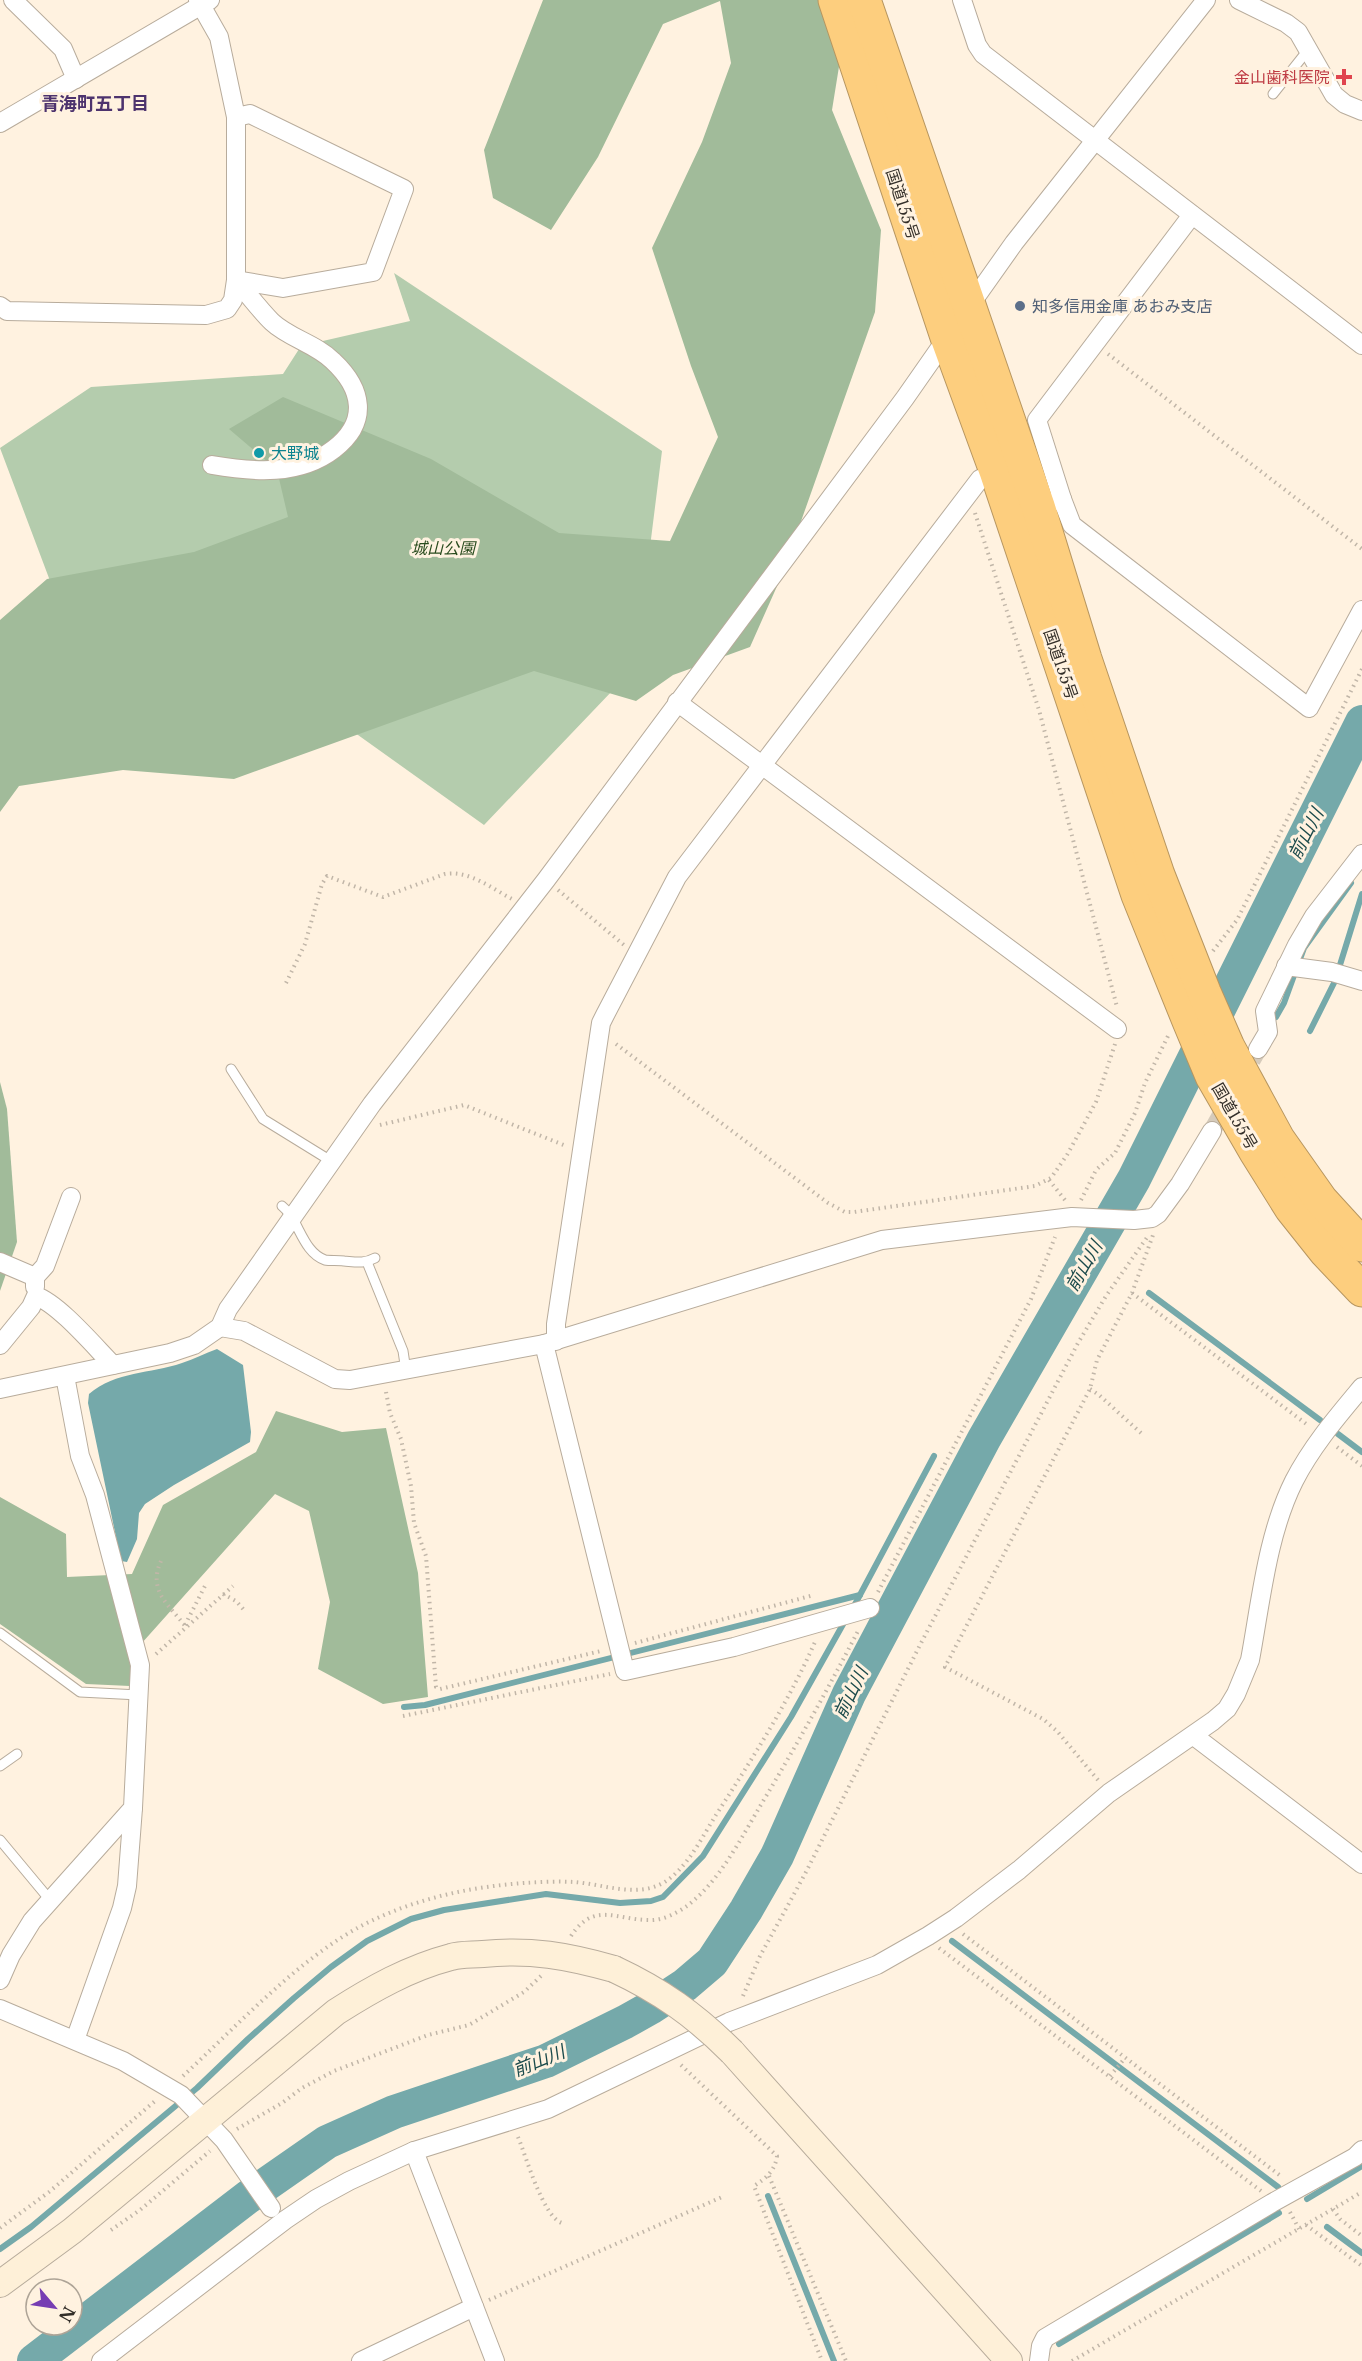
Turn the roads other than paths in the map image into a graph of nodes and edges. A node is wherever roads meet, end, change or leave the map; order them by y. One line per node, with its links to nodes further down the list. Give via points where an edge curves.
1 (13, 0): 9 (street, via 63,49)
2 (835, 0): 19 (highway, 国道155号)
3 (864, 0): 17 (highway, 国道155号)
4 (962, 0): 14 (street, via 983,54)
5 (1206, 0): 14 (street)
6 (1239, 0): 8 (street, via 1286,23 1298,32)
7 (203, 2): 9 (street); 12 (street, via 219,37)
8 (1309, 52): 10 (lane); 11 (street, via 1334,95)
9 (76, 79): 13 (street)
10 (1273, 94)
11 (1362, 111)
12 (236, 117): 16 (street); 16 (street, via 250,114 404,189 373,272 283,288)
13 (0, 123)
14 (1096, 139): 15 (street); 17 (street)
15 (1192, 215): 20 (street); 23 (street, via 1037,420)
16 (236, 280): 18 (street, via 233,300 227,309 206,315); 21 (street, via 273,323 333,360 354,386 360,403 357,420 342,443 303,466 246,471)
17 (969, 306): 19 (street); 23 (highway, 国道155号)
18 (2, 312)
19 (947, 338): 22 (highway, 国道155号); 25 (street)
20 (1362, 345)
21 (212, 465)
22 (996, 471): 26 (street, via 980,479); 30 (highway, 国道155号, via 1138,895)
23 (1050, 502): 24 (street, via 1072,525 1309,708); 30 (highway, 国道155号, via 1085,659 1158,875)
24 (1362, 610)
25 (677, 702): 26 (street); 35 (street)
26 (762, 765): 31 (street); 44 (street, via 677,878 605,1015)
27 (1362, 854): 28 (street, via 1314,916)
28 (1286, 966): 29 (street, via 1332,972); 32 (street, via 1265,1011 1268,1032)
29 (1362, 981)
30 (1193, 996): 32 (highway, 国道155号); 41 (highway, 国道155号, via 1212,1076 1292,1208)
31 (1117, 1029)
32 (1243, 1048): 38 (highway, 国道155号, via 1278,1139 1321,1200)
33 (231, 1069): 35 (lane, via 263,1119)
34 (1212, 1131): 44 (street, via 1180,1184 1152,1218 1077,1215 882,1239)
35 (331, 1161): 37 (street)
36 (71, 1197): 40 (street, via 45,1266)
37 (287, 1211): 43 (street); 47 (lane, via 311,1249 325,1260 371,1260 403,1351)
38 (1362, 1245)
39 (0, 1262): 40 (street)
40 (36, 1277): 42 (street)
41 (1362, 1290)
42 (36, 1296): 45 (street); 46 (street, via 60,1312)
43 (220, 1327): 46 (street, via 194,1345); 47 (street, via 244,1331 334,1378 350,1380)
44 (550, 1343): 47 (street); 51 (street, via 625,1671 734,1647)
45 (0, 1345)
46 (113, 1365): 48 (street)
47 (406, 1371)
48 (64, 1376): 50 (street); 53 (street, via 80,1456 95,1495 140,1665)
49 (1362, 1388): 54 (street, via 1322,1436 1294,1480 1274,1537 1244,1678 1227,1708)
50 (0, 1389)
51 (870, 1608)
52 (0, 1632): 53 (lane, via 80,1692)
53 (139, 1695): 57 (street)
54 (1194, 1736): 59 (street); 66 (street, via 1109,1793 951,1922 877,1965 744,2016 548,2109)
55 (16, 1755): 56 (lane)
56 (0, 1766)
57 (133, 1808): 60 (street); 63 (street, via 122,1908)
58 (0, 1840): 60 (lane)
59 (1362, 1864)
60 (50, 1900): 61 (street, via 32,1921)
61 (0, 1980)
62 (0, 2009): 63 (street)
63 (75, 2040): 64 (street, via 123,2061 182,2095)
64 (207, 2120): 67 (street); 68 (street, via 72,2232); 73 (street, bridge, via 336,2012 374,1988 412,1971 453,1956 507,1952 541,1952 614,1969 676,2002 705,2024)
65 (1362, 2150): 74 (street, via 1045,2338)
66 (414, 2151): 69 (street); 70 (street, via 316,2199)
67 (271, 2208)
68 (0, 2284)
69 (474, 2307): 71 (street); 72 (street)
70 (101, 2361)
71 (361, 2361)
72 (495, 2361)
73 (1009, 2361)
74 (1039, 2361)

